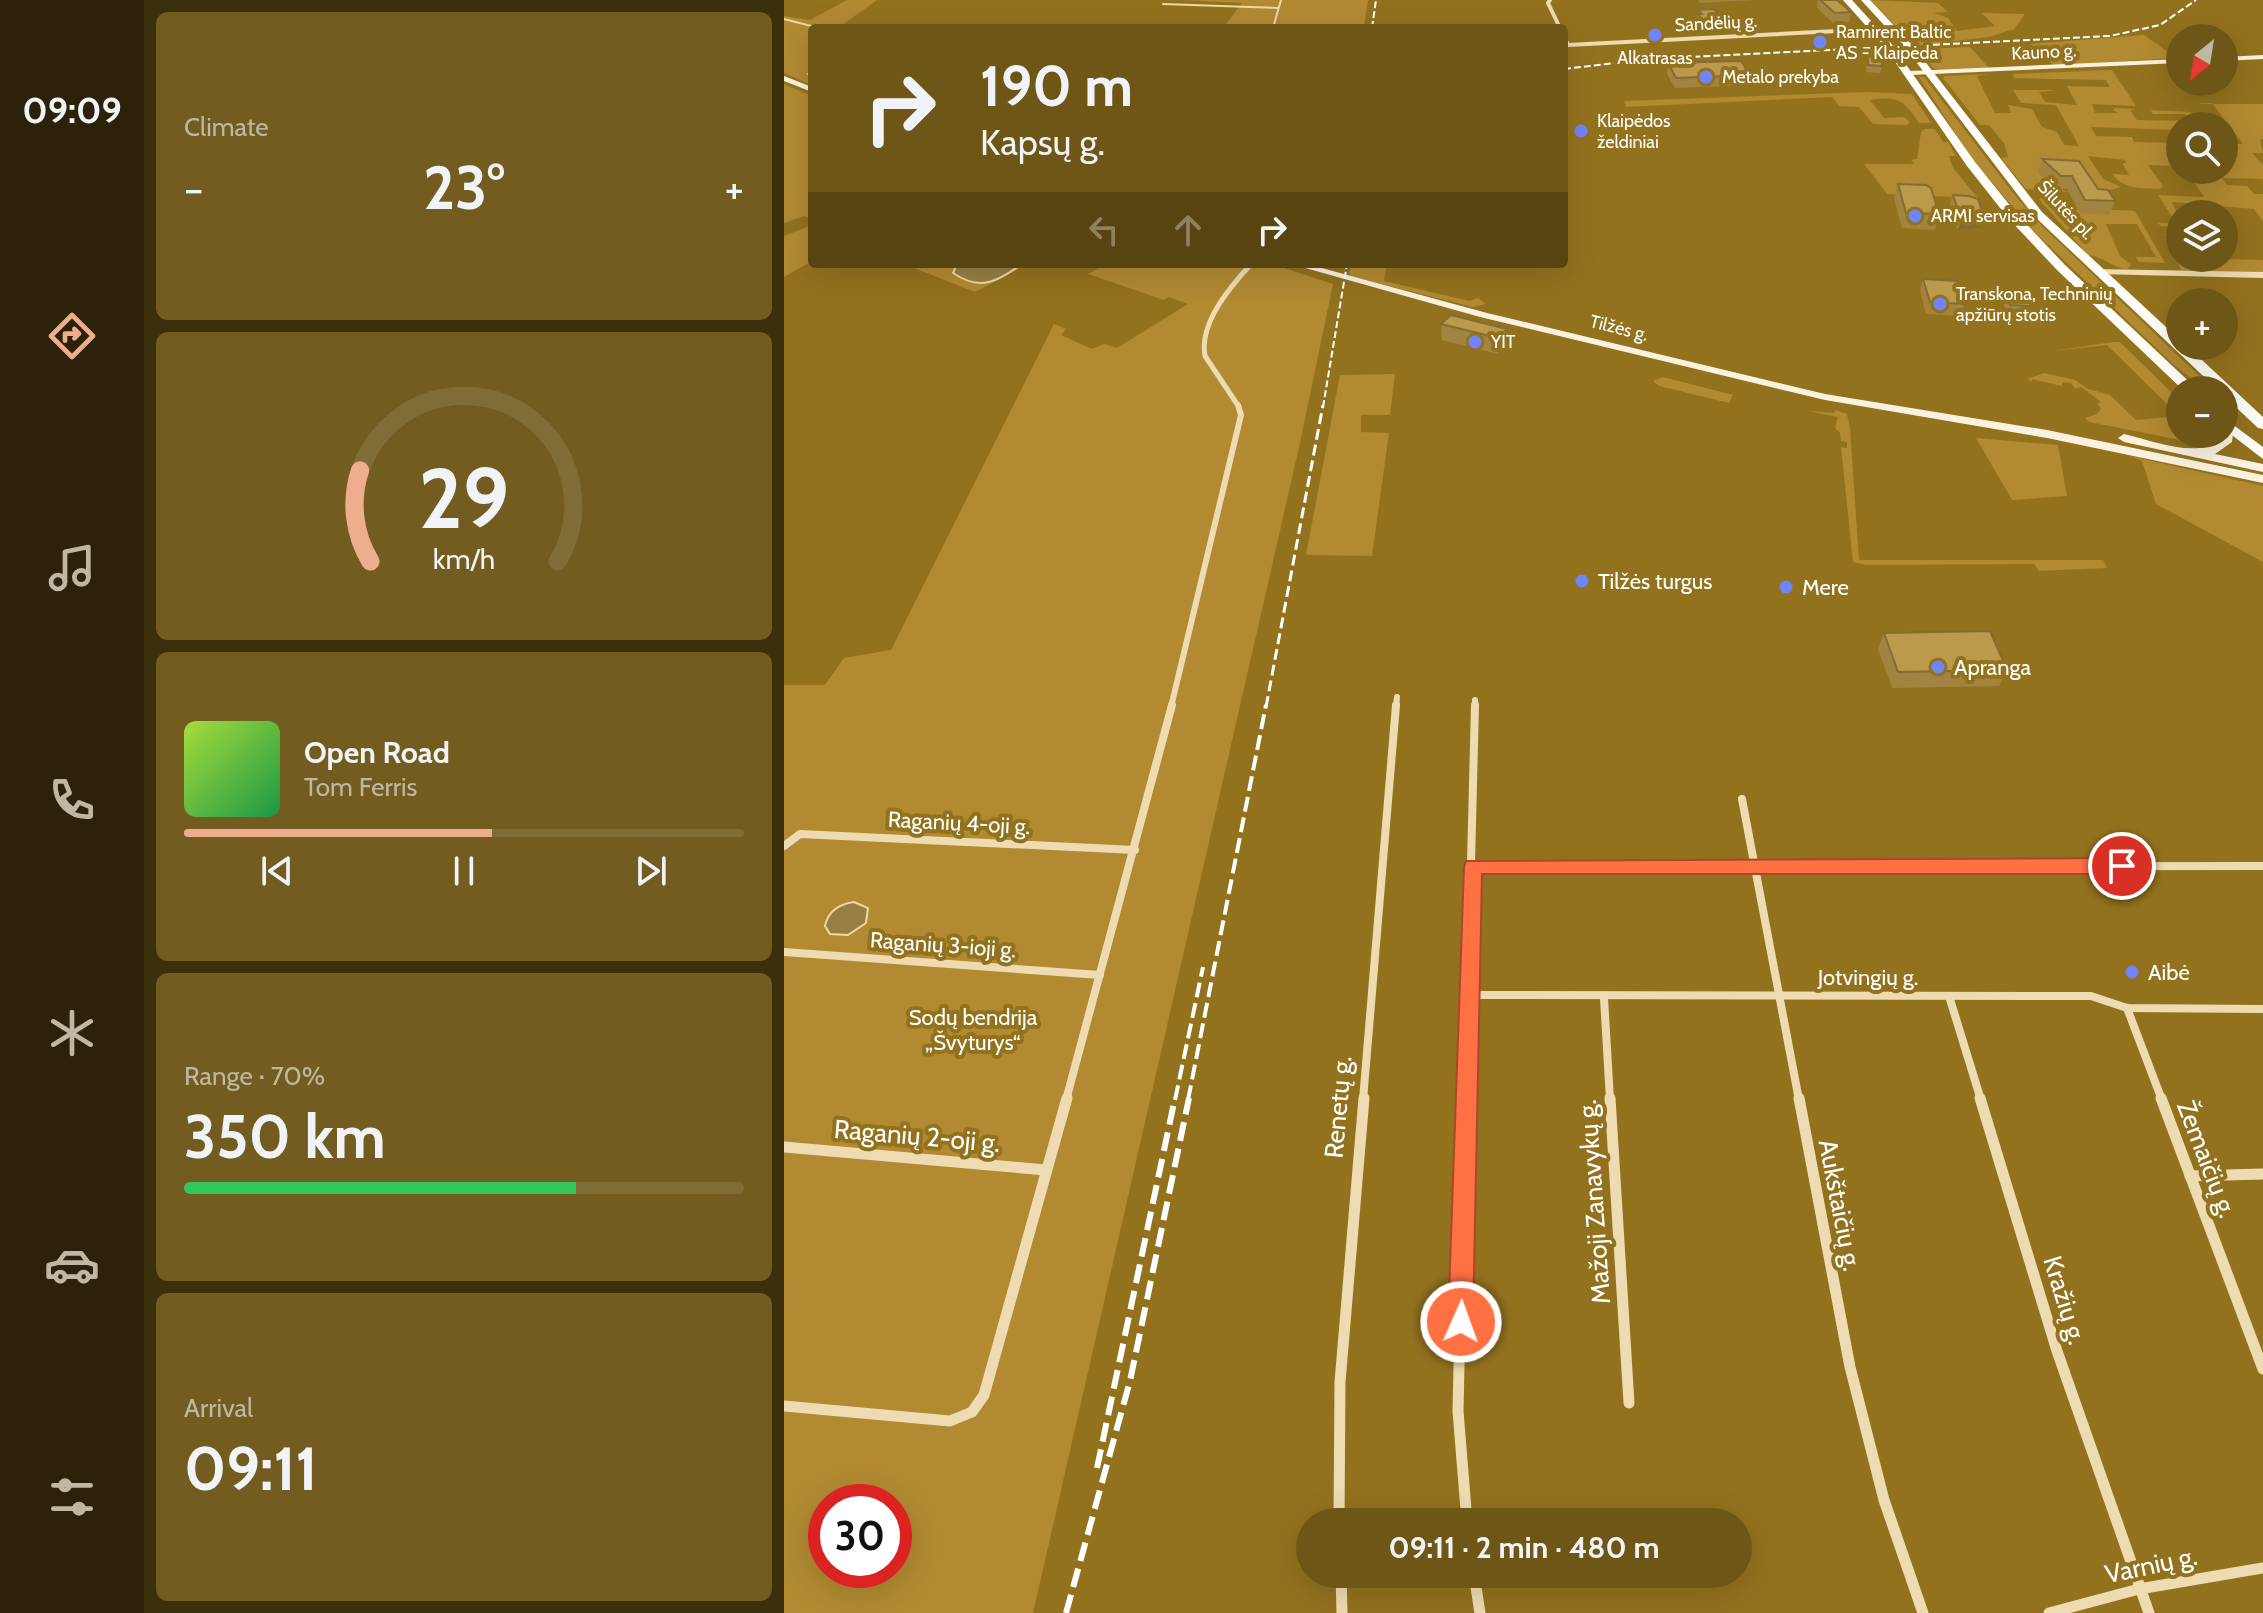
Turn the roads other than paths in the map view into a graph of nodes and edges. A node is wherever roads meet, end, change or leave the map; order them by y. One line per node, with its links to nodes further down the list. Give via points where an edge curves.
1 (1550, 0): 4 (street)
2 (1847, 0): 6 (main road, Šilutės pl.)
3 (1865, 0): 5 (main road, Šilutės pl.)
4 (1558, 24)
5 (1893, 28): 6 (main road); 11 (main road, Šilutės pl.)
6 (1876, 29): 7 (street, Sandėlių g.); 12 (main road, Šilutės pl.)
7 (1568, 45)
8 (2263, 57): 9 (main road)
9 (2238, 58)
10 (2166, 62): 11 (main road, Kauno g.)
11 (1929, 72): 12 (main road, Kauno g.); 17 (main road, Šilutės pl., via 2038,214)
12 (1910, 73): 19 (main road, Šilutės pl., via 1990,189 2029,235)
13 (784, 78): 14 (main road)
14 (808, 88)
15 (1247, 268): 32 (street, via 1218,308 1203,344 1204,355 1236,396 1241,415 1224,502)
16 (1309, 268): 20 (main road, Tilžės g., via 1825,397)
17 (2097, 271): 18 (street); 21 (main road, Šilutės pl.)
18 (2263, 275)
19 (2176, 376)
20 (1936, 416): 24 (main road, Tilžės g., via 2030,423); 27 (main road, Tilžės g.)
21 (2263, 425)
22 (2238, 433): 25 (main road)
23 (2217, 448): 24 (main road)
24 (2191, 451): 26 (main road, Tilžės g.)
25 (2263, 455)
26 (2263, 468)
27 (2263, 479)
28 (1397, 697): 51 (street, Renetų g., via 1340,1382)
29 (1475, 700): 34 (street)
30 (1742, 799): 35 (street, Aukštaičių g.)
31 (784, 846): 32 (street, Raganių 4-oji g., via 800,834)
32 (1135, 850): 37 (street)
33 (2263, 866): 35 (street)
34 (1473, 867): 35 (street); 38 (street)
35 (1754, 867): 39 (street, Aukštaičių g.)
36 (784, 952): 37 (street, Raganių 3-ioji g.)
37 (1100, 975): 45 (street)
38 (1470, 995): 41 (street, Jotvingių g.); 52 (street, via 1458,1411)
39 (1782, 995): 40 (street, Jotvingių g.); 41 (street, Jotvingių g.); 59 (street, Aukštaičių g., via 1810,1171 1850,1367 1884,1500)
40 (1949, 996): 42 (street, Jotvingių g., via 2091,996); 56 (street, Kražių g., via 2057,1351)
41 (1604, 998): 49 (street, Mažoji Zanavykų g.)
42 (2127, 1008): 43 (street, Jotvingių g.); 47 (street, Žemaičių g.)
43 (2263, 1009)
44 (784, 1147): 45 (street, Raganių 2-oji g.)
45 (1046, 1170): 50 (street, via 984,1395 972,1412 950,1421)
46 (2263, 1174): 47 (street)
47 (2190, 1176): 48 (street, Žemaičių g.)
48 (2263, 1369)
49 (1629, 1403)
50 (784, 1406)
51 (1339, 1508)
52 (1466, 1508)
53 (2263, 1568): 56 (street, Varnių g.)
54 (1341, 1588): 57 (street)
55 (1476, 1588): 58 (street)
56 (2139, 1589): 60 (street, Varnių g.); 61 (street, Kražių g.)
57 (1342, 1613)
58 (1480, 1613)
59 (1923, 1613)
60 (2049, 1613)
61 (2149, 1613)

